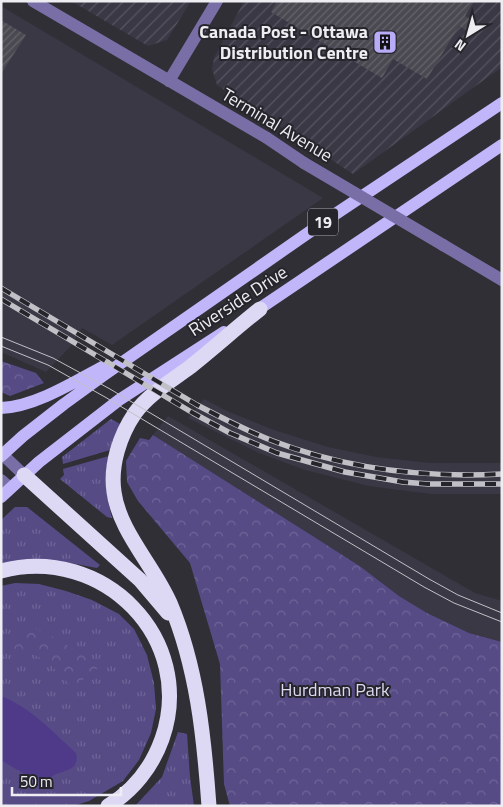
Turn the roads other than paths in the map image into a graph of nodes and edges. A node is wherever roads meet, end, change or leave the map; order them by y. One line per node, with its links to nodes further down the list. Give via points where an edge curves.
1 (33, 1): 3 (street, Terminal Avenue)
2 (217, 1): 3 (street)
3 (169, 81): 6 (street, Terminal Avenue, bridge)
4 (502, 103): 8 (main road, Riverside Drive / 19)
5 (502, 145): 7 (main road, Riverside Drive / 19)
6 (502, 280)
7 (260, 309): 11 (main road, Riverside Drive / 19, via 119,400); 14 (highway, via 146,400 128,426 117,453 114,492 119,508 131,535 159,579)
8 (146, 345): 9 (main road, via 30,403); 10 (main road, Riverside Drive / 19)
9 (1, 408)
10 (2, 454): 11 (street)
11 (24, 475): 12 (main road, Riverside Drive / 19); 14 (highway, via 140,580)
12 (4, 488)
13 (1, 571): 15 (highway, via 46,566 84,574 119,593 134,607 157,643 170,700 165,731 140,778 129,791)
14 (179, 628): 16 (highway, via 201,715)
15 (108, 806)
16 (209, 806)

